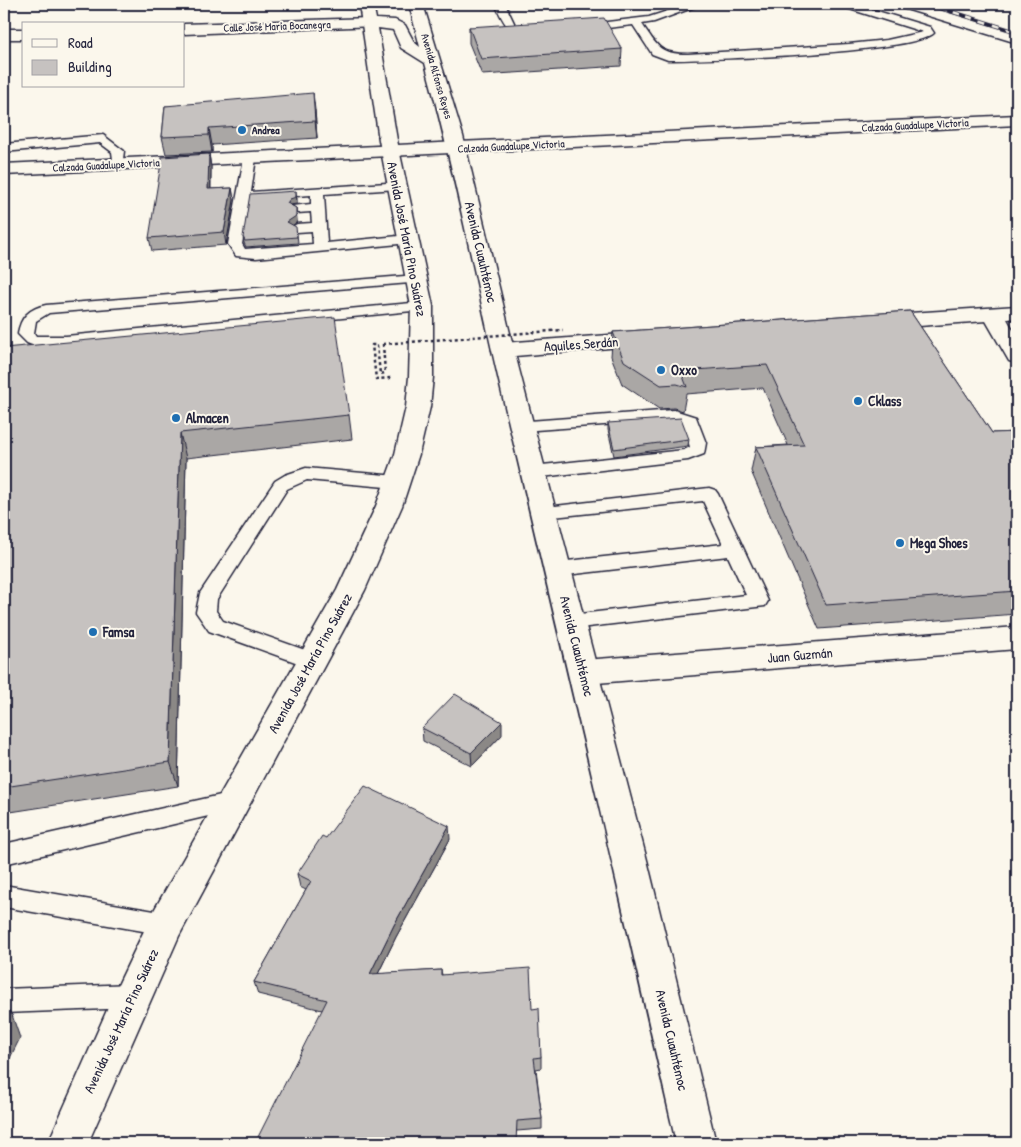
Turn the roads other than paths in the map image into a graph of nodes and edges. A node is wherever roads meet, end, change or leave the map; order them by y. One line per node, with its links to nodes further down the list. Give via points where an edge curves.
1 (366, 4): 9 (main road)
2 (416, 4): 17 (main road, Avenida Alfonso Reyes)
3 (500, 4): 13 (lane, via 510,28)
4 (698, 4): 8 (lane)
5 (844, 4): 8 (lane, via 926,29 930,33 899,43 668,57 656,52)
6 (904, 4): 16 (main road)
7 (949, 4): 10 (main road)
8 (636, 22): 11 (lane)
9 (370, 23): 12 (main road, Calle José María Bocanegra); 17 (main road, Calle José María Bocanegra, via 400,28 406,45); 21 (main road)
10 (1017, 25)
11 (572, 28)
12 (185, 29)
13 (543, 31)
14 (4, 34): 15 (main road)
15 (22, 34)
16 (1017, 38)
17 (433, 61): 20 (main road, Avenida Alfonso Reyes)
18 (1017, 120): 20 (main road, Calzada Guadalupe Victoria)
19 (4, 148): 23 (lane, via 103,139 118,151)
20 (457, 149): 21 (main road, Calzada Guadalupe Victoria); 41 (main road, Avenida Cuauhtémoc)
21 (391, 152): 22 (main road, Calzada Guadalupe Victoria); 25 (main road, Avenida José María Pino Suárez)
22 (250, 158): 23 (main road, Calzada Guadalupe Victoria); 27 (lane)
23 (118, 164): 24 (main road, Calzada Guadalupe Victoria)
24 (4, 170)
25 (397, 185): 26 (lane); 32 (main road, Avenida José María Pino Suárez)
26 (317, 191): 27 (lane); 28 (lane)
27 (244, 196): 33 (lane, via 242,233 237,249 248,254)
28 (318, 207): 29 (lane); 30 (lane)
29 (297, 209)
30 (319, 226): 31 (lane); 33 (lane)
31 (297, 228)
32 (409, 239): 33 (lane); 35 (main road, Avenida José María Pino Suárez)
33 (320, 249)
34 (319, 287): 35 (lane); 38 (lane); 38 (lane, via 46,309 31,316 26,334 32,340 66,341)
35 (420, 293): 38 (lane); 45 (main road, Avenida José María Pino Suárez, via 423,350 418,407)
36 (1017, 312): 37 (main road)
37 (993, 313): 39 (main road); 42 (main road)
38 (321, 316)
39 (854, 324)
40 (665, 338): 41 (main road, Aquiles Serdán)
41 (503, 350): 43 (main road, Avenida Cuauhtémoc)
42 (1017, 356)
43 (522, 426): 44 (main road, Avenida Cuauhtémoc); 44 (lane, via 674,415 690,421 698,443 698,450 688,455)
44 (533, 472): 46 (main road, Avenida Cuauhtémoc)
45 (397, 482): 51 (main road, Avenida José María Pino Suárez, via 351,590); 51 (lane, via 306,474 281,485 207,598 206,612 216,626)
46 (544, 512): 47 (lane, via 709,494); 48 (main road, Avenida Cuauhtémoc)
47 (734, 549): 48 (lane); 49 (lane, via 758,601)
48 (558, 569): 49 (main road, Avenida Cuauhtémoc)
49 (571, 622): 52 (main road, Avenida Cuauhtémoc)
50 (1017, 638): 52 (main road, Juan Guzmán)
51 (312, 660): 53 (main road, Avenida José María Pino Suárez)
52 (584, 672): 60 (main road, Avenida Cuauhtémoc)
53 (234, 801): 54 (lane); 56 (main road, Avenida José María Pino Suárez)
54 (4, 854)
55 (4, 896): 56 (lane)
56 (166, 924): 57 (main road, Avenida José María Pino Suárez)
57 (132, 996): 58 (lane); 59 (main road, Avenida José María Pino Suárez)
58 (4, 1001)
59 (68, 1143)
60 (696, 1143)

